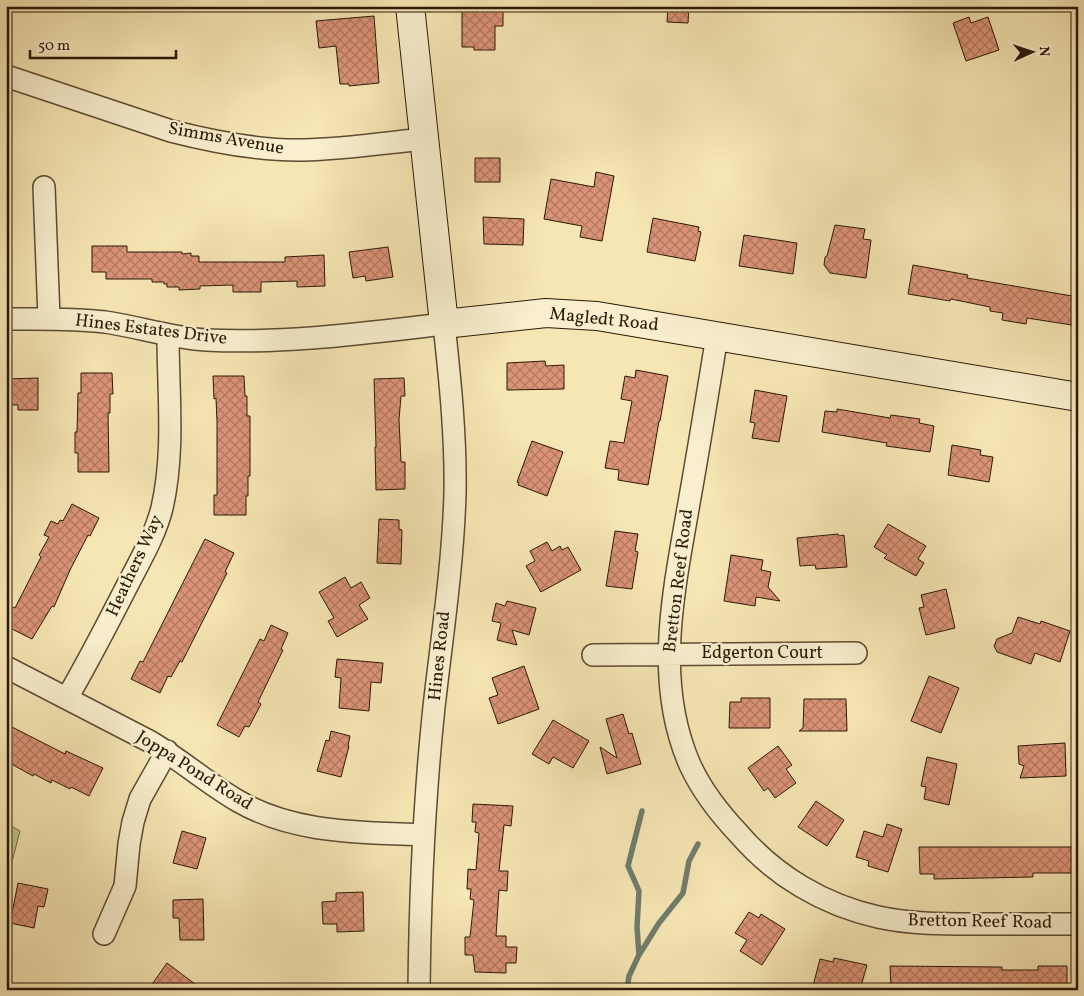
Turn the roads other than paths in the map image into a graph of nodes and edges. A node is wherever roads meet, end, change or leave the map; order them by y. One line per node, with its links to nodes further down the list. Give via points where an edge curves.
1 (410, 6): 3 (street)
2 (6, 76): 3 (street, Simms Avenue, via 171,131 244,146 305,150)
3 (423, 139): 7 (street)
4 (44, 187): 5 (street)
5 (49, 318): 6 (street, Hines Estates Drive); 8 (street, Hines Estates Drive, via 104,322)
6 (6, 319)
7 (444, 324): 8 (street, Hines Estates Drive, via 283,340 203,340); 9 (street, Magledt Road, via 563,313); 17 (street, Hines Road, via 454,424 455,495)
8 (168, 335): 15 (street, Heathers Way, via 170,456 162,510 144,554)
9 (717, 336): 10 (street, Magledt Road); 12 (street, Bretton Reef Road, via 677,568)
10 (1078, 397)
11 (856, 653): 12 (street, Edgerton Court)
12 (668, 654): 13 (street, Edgerton Court); 18 (street, Bretton Reef Road, via 670,695 678,734 691,767 728,823 750,847 795,883 818,897 878,917 942,924)
13 (593, 655)
14 (6, 667): 15 (street, Joppa Pond Road)
15 (67, 698): 16 (street, Joppa Pond Road)
16 (166, 751): 17 (street, Joppa Pond Road, via 238,801 290,823 340,832); 19 (street, via 140,799 129,844 125,886)
17 (424, 835): 20 (street, Hines Road)
18 (1078, 924)
19 (104, 934)
20 (419, 990)

